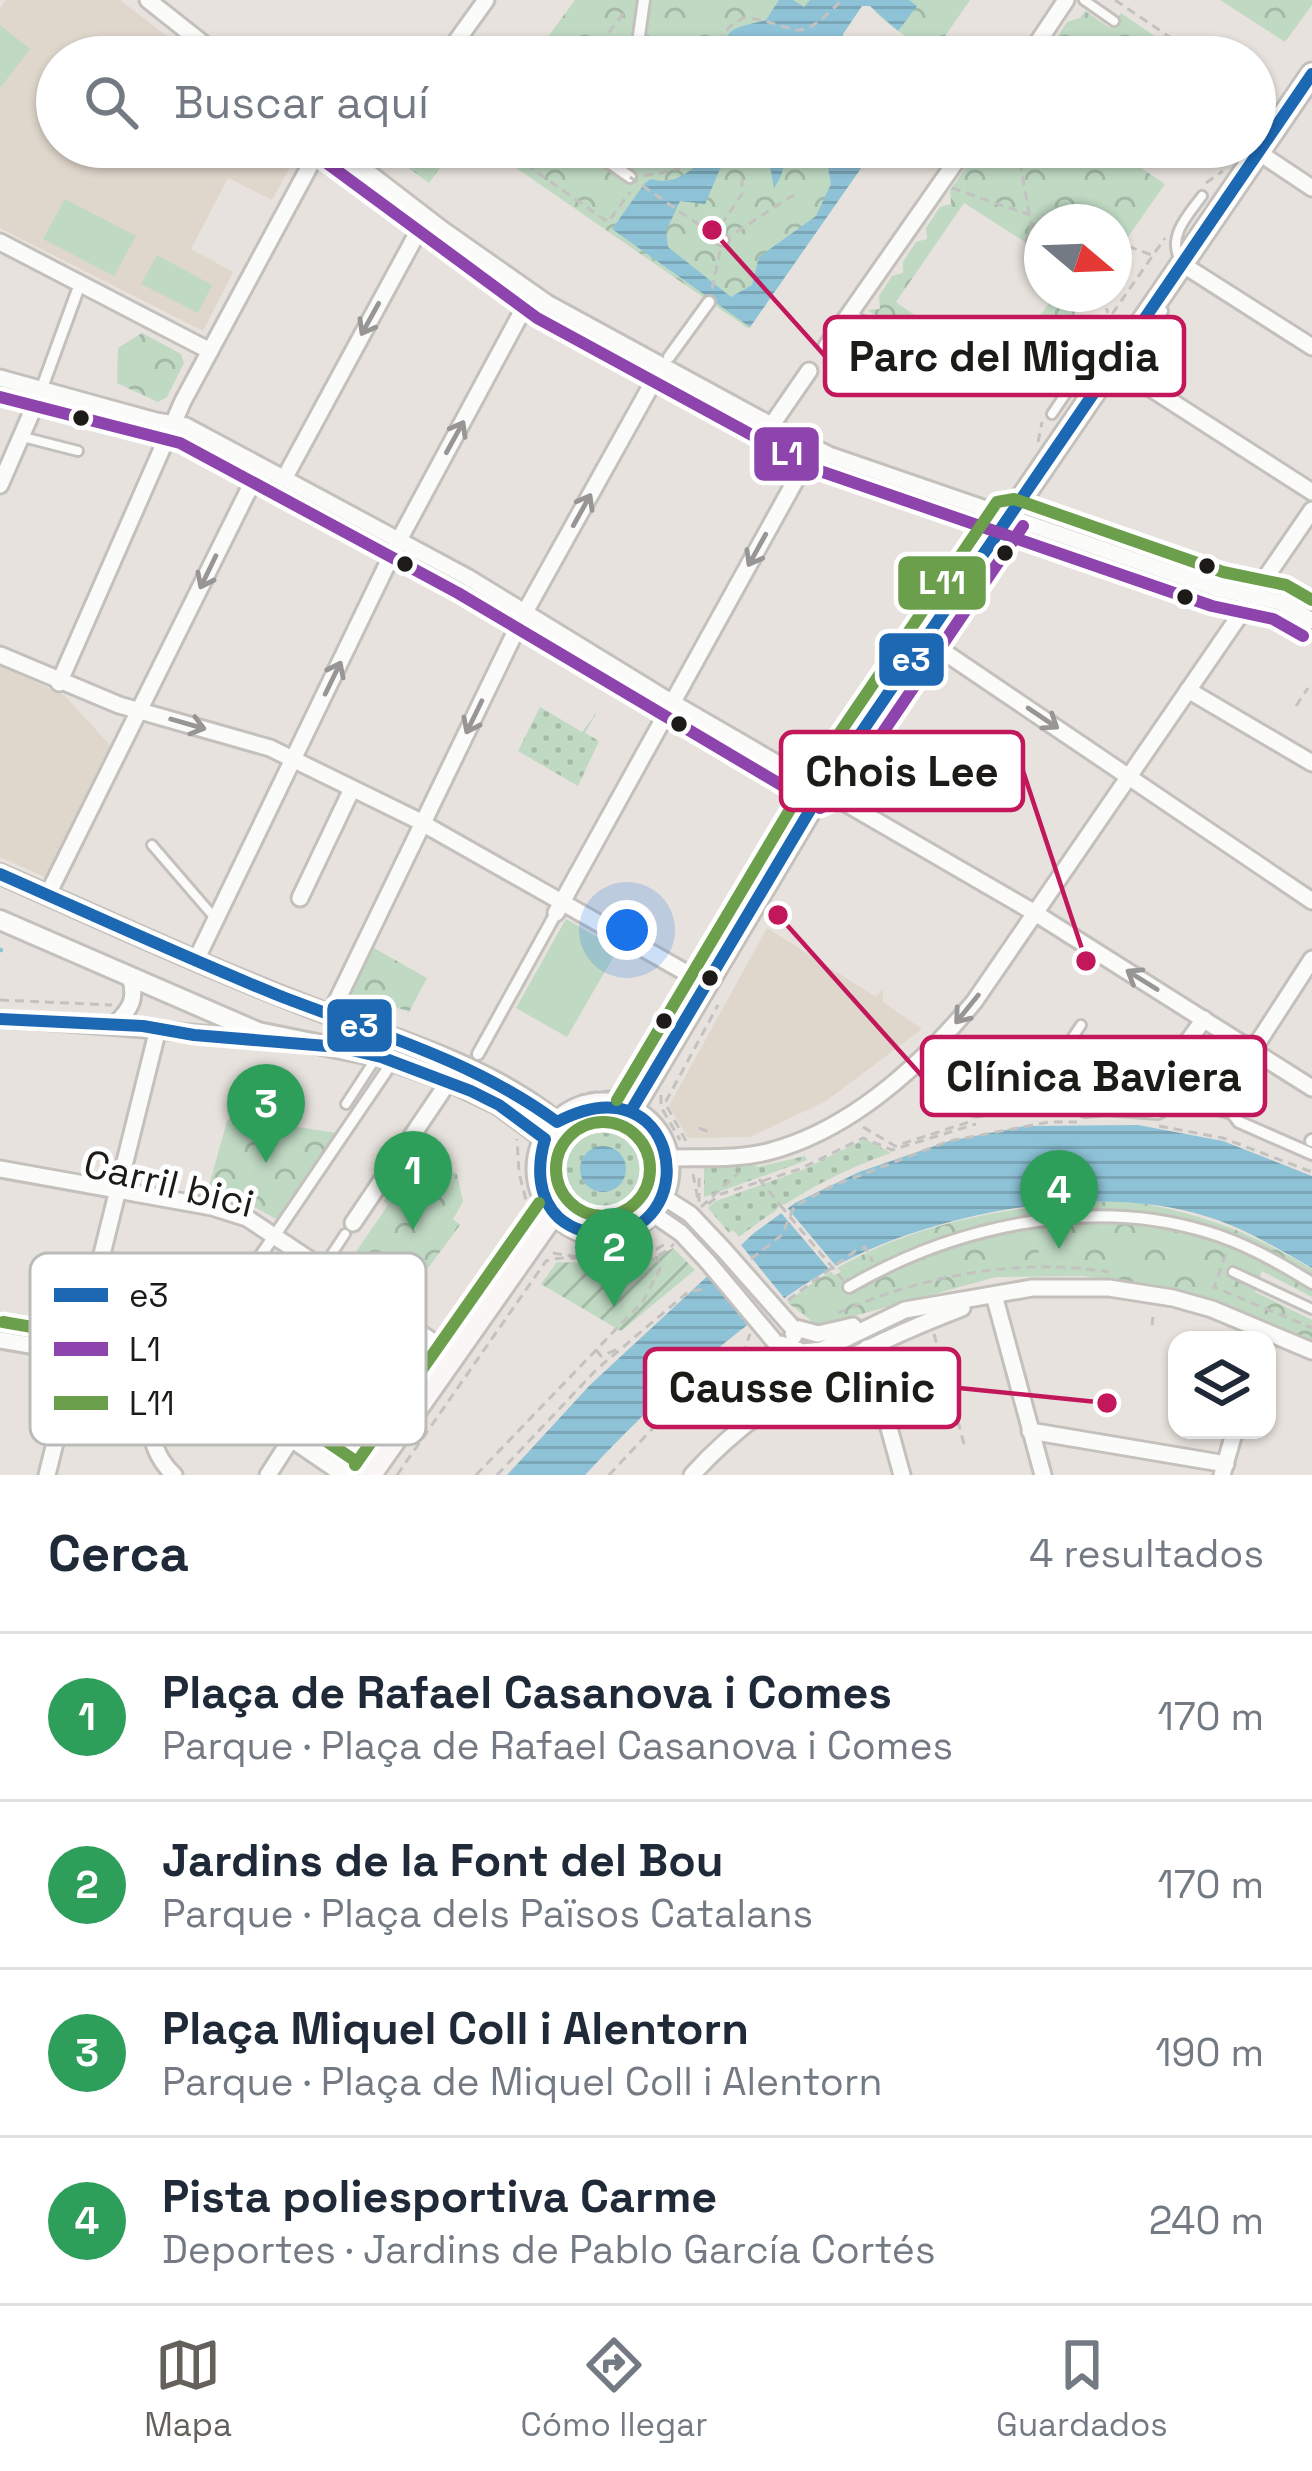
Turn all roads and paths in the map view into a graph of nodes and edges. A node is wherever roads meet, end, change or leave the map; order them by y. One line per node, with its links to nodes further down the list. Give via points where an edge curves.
1 (148, 0): 11 (street)
2 (486, 0): 12 (street)
3 (644, 0): 8 (street)
4 (842, 0): 16 (path, via 801,33 746,17)
5 (1066, 0): 17 (street)
6 (1084, 0): 9 (lane)
7 (1115, 0): 18 (path)
8 (640, 14): 10 (street); 13 (path, via 622,15)
9 (1114, 21)
10 (637, 33): 14 (street); 15 (path)
11 (193, 36)
12 (460, 36)
13 (607, 36)
14 (637, 36)
15 (641, 36)
16 (721, 36)
17 (1042, 36)
18 (1168, 36)
19 (1312, 74): 20 (main road)
20 (1276, 126)
21 (1276, 164): 33 (street)
22 (309, 168): 53 (street)
23 (530, 168): 25 (path, via 608,222 640,179)
24 (617, 168): 30 (street)
25 (679, 168)
26 (951, 168): 32 (street)
27 (1021, 168): 36 (path)
28 (1247, 168): 43 (main road)
29 (364, 169): 38 (street)
30 (630, 177): 39 (path, bridge)
31 (742, 179): 39 (path)
32 (940, 184): 37 (path); 49 (street)
33 (1312, 188)
34 (795, 194): 39 (path)
35 (1202, 196): 43 (lane, via 1178,232 1174,249)
36 (1028, 204)
37 (1024, 213)
38 (426, 217): 46 (street); 66 (street, one-way to 66)
39 (716, 239): 44 (path)
40 (0, 242): 53 (street)
41 (1132, 248): 42 (path)
42 (1153, 256)
43 (1182, 264): 52 (street); 55 (main road)
44 (713, 284)
45 (76, 292): 58 (street)
46 (532, 293): 54 (street); 71 (street, one-way to 46)
47 (709, 302): 54 (street)
48 (1163, 311): 55 (lane, via 1132,358)
49 (850, 312): 50 (lane); 51 (street)
50 (896, 343)
51 (826, 346)
52 (1312, 347)
53 (210, 351): 60 (street)
54 (665, 361): 61 (street); 73 (street, one-way to 54)
55 (1113, 364): 59 (lane, via 1079,374); 68 (street); 70 (main road)
56 (809, 371): 61 (street)
57 (0, 378): 58 (street)
58 (42, 388): 60 (street); 62 (street)
59 (1052, 414)
60 (172, 424): 65 (street); 77 (street)
61 (771, 426): 63 (street)
62 (21, 437): 64 (lane); 67 (street)
63 (814, 448): 70 (street); 80 (street, one-way to 80)
64 (78, 451)
65 (260, 467): 66 (street); 82 (street, one-way to 82)
66 (284, 479): 71 (street)
67 (0, 484)
68 (1312, 491)
69 (1312, 510): 72 (street)
70 (1008, 516): 72 (street); 75 (main road)
71 (399, 540): 73 (street); 83 (street, one-way to 71)
72 (1252, 597): 74 (street); 79 (street)
73 (525, 612): 80 (street); 88 (street, one-way to 88)
74 (1312, 621)
75 (925, 638): 85 (street, one-way to 85); 87 (main road)
76 (0, 655): 77 (street)
77 (59, 683): 82 (street)
78 (1307, 688): 81 (path)
79 (1188, 690): 84 (street); 85 (street)
80 (672, 702): 87 (street); 94 (street)
81 (1296, 706)
82 (140, 710): 83 (street, one-way to 83); 91 (street)
83 (292, 760): 86 (street); 96 (street)
84 (1312, 763)
85 (1129, 776): 93 (street); 95 (street)
86 (352, 789): 88 (street); 92 (street)
87 (822, 790): 95 (street); 101 (main road)
88 (422, 823): 94 (street); 105 (street)
89 (152, 845): 96 (lane)
90 (0, 874): 91 (street)
91 (47, 896): 99 (street)
92 (299, 898)
93 (1312, 901)
94 (559, 908): 101 (street); 113 (street)
95 (1035, 913): 107 (street, one-way to 95); 115 (street, one-way to 115, via 974,1002)
96 (214, 918): 99 (street)
97 (0, 920): 100 (street)
98 (1312, 959): 112 (street)
99 (196, 960): 105 (street)
100 (130, 977): 108 (street, via 133,998); 111 (street)
101 (706, 984): 124 (main road)
102 (0, 1000): 104 (path)
103 (718, 1005): 133 (path, via 665,1103 688,1144 698,1144)
104 (113, 1006)
105 (330, 1015): 126 (street, via 494,1079)
106 (0, 1018): 108 (street)
107 (1204, 1019): 112 (street); 120 (street)
108 (116, 1024): 110 (street)
109 (1081, 1025): 122 (lane)
110 (158, 1029): 111 (street); 138 (street)
111 (301, 1043): 114 (street)
112 (1252, 1050): 119 (street); 121 (street, via 1220,1097)
113 (478, 1054)
114 (385, 1059): 117 (street); 123 (lane); 149 (street)
115 (918, 1064): 122 (street, via 976,1108); 133 (street, via 852,1113 774,1150)
116 (630, 1079): 126 (path, via 622,1090 585,1093)
117 (448, 1082): 126 (street); 145 (street)
118 (667, 1082): 133 (path, via 661,1107)
119 (1312, 1088)
120 (1153, 1090): 121 (street); 122 (street, via 1142,1097)
121 (1192, 1097): 125 (street, via 1158,1113 1105,1108); 132 (street)
122 (1032, 1098)
123 (346, 1104)
124 (632, 1109): 126 (main road, via 595,1104); 134 (main road, via 659,1136)
125 (1084, 1116): 153 (path, via 949,1141 830,1187 794,1207 782,1235)
126 (552, 1124): 142 (main road, via 538,1174)
127 (1143, 1124): 136 (path, via 1223,1138)
128 (699, 1128): 130 (path)
129 (514, 1132): 144 (path, via 527,1204)
130 (710, 1132)
131 (869, 1133): 137 (path, via 895,1147 939,1129 978,1122 892,1150 862,1138)
132 (1310, 1146)
133 (695, 1157): 134 (street); 140 (path); 143 (path, via 701,1206)
134 (668, 1159): 141 (main road)
135 (0, 1169): 138 (street)
136 (1312, 1172)
137 (761, 1181): 140 (path); 157 (path, bridge)
138 (118, 1190): 148 (street); 150 (street, via 236,1214)
139 (720, 1191): 140 (path)
140 (705, 1203)
141 (657, 1204): 142 (main road, via 619,1233 594,1234); 143 (street); 146 (street)
142 (554, 1213): 183 (main road)
143 (693, 1218): 168 (street, bridge)
144 (514, 1225)
145 (349, 1228): 151 (lane)
146 (679, 1232): 152 (path); 175 (street, bridge)
147 (554, 1252): 152 (path, via 616,1260)
148 (103, 1253)
149 (263, 1253)
150 (304, 1253)
151 (333, 1253)
152 (655, 1253): 177 (path, via 661,1267 643,1301); 188 (path, via 607,1264 546,1262)
153 (743, 1265)
154 (877, 1271): 156 (street, via 1012,1226 1111,1216 1205,1231); 157 (street); 160 (path, via 866,1247)
155 (1233, 1272): 162 (lane)
156 (1312, 1283)
157 (846, 1284)
158 (713, 1287): 181 (path, via 688,1292)
159 (994, 1295): 163 (street); 164 (street); 170 (street, via 1069,1287 1152,1294 1212,1309); 187 (street)
160 (788, 1300)
161 (861, 1303): 165 (path)
162 (1312, 1309)
163 (904, 1310): 168 (street, via 818,1334); 180 (street)
164 (948, 1313): 178 (street); 180 (street)
165 (836, 1314)
166 (1153, 1317): 167 (path)
167 (1152, 1325)
168 (792, 1327): 179 (street)
169 (752, 1329): 207 (path, via 743,1353 668,1412)
170 (1255, 1331)
171 (934, 1333): 190 (path)
172 (426, 1336): 183 (street)
173 (1276, 1339): 182 (street)
174 (0, 1340): 176 (street)
175 (775, 1342): 179 (street); 186 (street)
176 (30, 1345)
177 (595, 1348): 181 (path, via 601,1356); 205 (path)
178 (867, 1348): 186 (street); 209 (street)
179 (796, 1350): 180 (street); 184 (street)
180 (822, 1350): 184 (street)
181 (618, 1351): 206 (path)
182 (1312, 1351)
183 (453, 1355): 185 (main road)
184 (794, 1372): 186 (street)
185 (426, 1394)
186 (760, 1408): 208 (street)
187 (1030, 1431): 197 (street); 198 (street)
188 (426, 1434)
189 (1232, 1439): 197 (street)
190 (964, 1444)
191 (55, 1445): 199 (street)
192 (153, 1445): 200 (street)
193 (287, 1445): 201 (street)
194 (300, 1445): 202 (street)
195 (391, 1445): 203 (main road)
196 (418, 1445): 204 (path)
197 (1224, 1469)
198 (1038, 1474)
199 (47, 1475)
200 (174, 1475)
201 (268, 1475)
202 (344, 1475)
203 (370, 1475)
204 (397, 1475)
205 (476, 1475)
206 (497, 1475)
207 (609, 1475)
208 (692, 1475)
209 (902, 1475)

